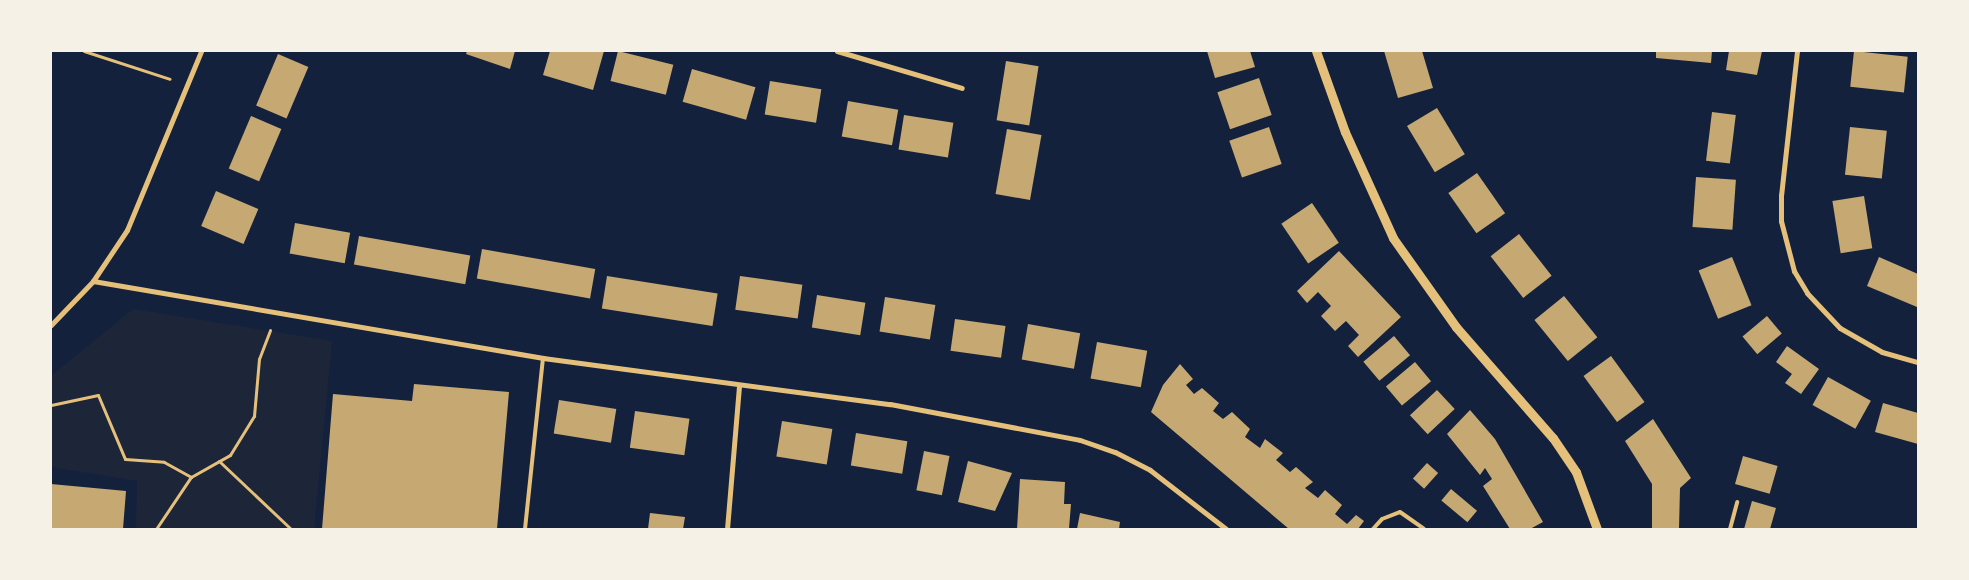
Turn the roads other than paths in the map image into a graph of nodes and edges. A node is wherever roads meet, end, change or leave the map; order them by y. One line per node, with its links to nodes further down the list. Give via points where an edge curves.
1 (202, 51): 6 (street, via 127,230)
2 (837, 51): 5 (street)
3 (1316, 51): 17 (street, via 1344,132 1393,238 1456,327 1553,438 1576,472)
4 (1797, 51): 9 (street, via 1781,195 1781,221 1794,271 1806,293 1840,328 1882,352)
5 (962, 88)
6 (93, 281): 7 (street); 8 (street)
7 (51, 326)
8 (544, 358): 10 (street); 12 (lane)
9 (1918, 362)
10 (739, 386): 13 (street); 14 (street, via 890,404 1080,440 1115,452 1150,470)
11 (1737, 502): 18 (lane)
12 (525, 529)
13 (727, 529)
14 (1226, 529)
15 (1373, 529): 16 (lane, via 1382,519 1400,512)
16 (1424, 529)
17 (1597, 529)
18 (1730, 529)

